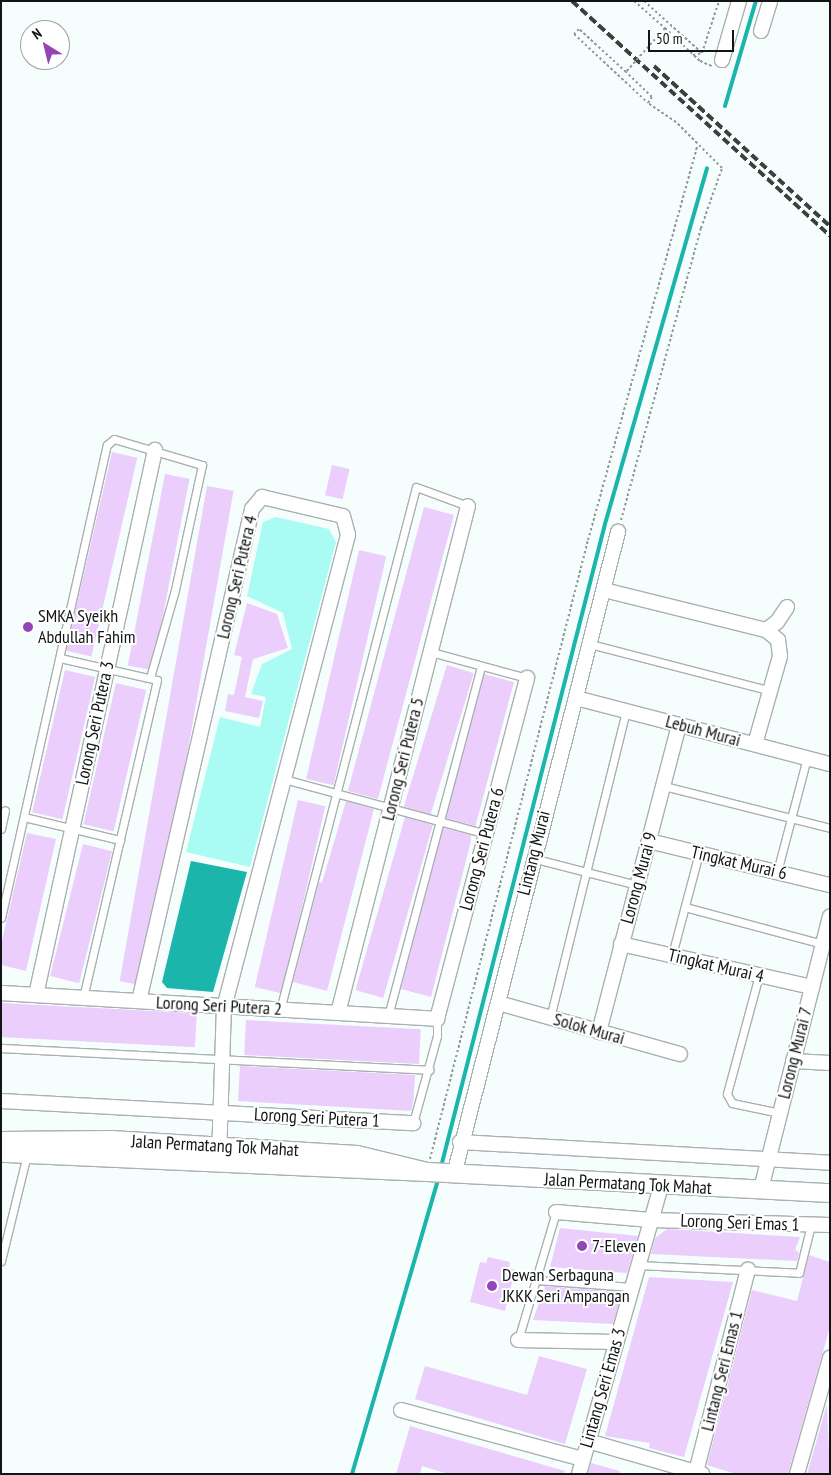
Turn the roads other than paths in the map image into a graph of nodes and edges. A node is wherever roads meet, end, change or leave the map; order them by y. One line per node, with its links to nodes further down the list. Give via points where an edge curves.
1 (739, 1): 4 (street)
2 (770, 1): 3 (street)
3 (762, 32)
4 (722, 60)
5 (155, 450): 13 (lane, via 114,439 107,445); 15 (street, Lorong Seri Putera 3); 16 (lane, via 202,465)
6 (468, 506): 12 (street, Lorong Seri Putera 5); 27 (lane, via 416,487)
7 (618, 532): 8 (street, Lintang Murai)
8 (604, 590): 10 (street); 11 (street, Lintang Murai)
9 (787, 607): 10 (street, via 777,622)
10 (766, 630): 18 (street, via 780,645)
11 (590, 644): 18 (lane); 19 (street, Lintang Murai)
12 (431, 652): 14 (lane); 28 (street, Lorong Seri Putera 5)
13 (60, 658): 15 (lane); 30 (lane)
14 (481, 666): 17 (lane); 32 (lane)
15 (107, 668): 16 (lane); 33 (street, Lorong Seri Putera 3)
16 (150, 678): 37 (lane, via 158,680)
17 (527, 678): 36 (street, Lorong Seri Putera 6)
18 (768, 690): 22 (street)
19 (576, 698): 20 (street, Lebuh Murai); 40 (street, Lintang Murai)
20 (626, 711): 21 (street, Lebuh Murai); 41 (lane)
21 (679, 725): 22 (street, Lebuh Murai); 26 (street, Lorong Murai 9)
22 (754, 744): 23 (street, Lebuh Murai)
23 (807, 758): 24 (street, Lebuh Murai); 31 (lane)
24 (830, 764)
25 (284, 779): 27 (lane); 56 (street, Lorong Seri Putera 4, via 349,529 343,516 262,497 252,509); 58 (street, Lorong Seri Putera 4)
26 (664, 786): 31 (lane); 38 (street, Lorong Murai 9)
27 (335, 794): 28 (lane); 59 (lane)
28 (390, 808): 32 (lane); 60 (street, Lorong Seri Putera 5)
29 (5, 810): 35 (lane)
30 (24, 817): 33 (lane); 47 (lane)
31 (791, 818): 34 (lane); 42 (lane)
32 (440, 822): 36 (lane); 61 (lane)
33 (72, 828): 37 (lane); 54 (street, Lorong Seri Putera 3)
34 (830, 828)
35 (1, 830)
36 (486, 834): 63 (street, Lorong Seri Putera 6)
37 (120, 840): 55 (lane)
38 (649, 841): 39 (street, Tingkat Murai 6); 43 (street, Lorong Murai 9)
39 (699, 854): 42 (street, Tingkat Murai 6); 45 (lane)
40 (532, 858): 41 (lane); 57 (street, Lintang Murai)
41 (586, 872): 43 (lane); 62 (lane)
42 (777, 872): 44 (street, Tingkat Murai 6)
43 (637, 885): 48 (street, Lorong Murai 9)
44 (830, 885)
45 (685, 907): 49 (lane); 50 (lane)
46 (830, 916): 49 (street, Lorong Murai 7)
47 (1, 918)
48 (621, 944): 50 (street, Tingkat Murai 4); 64 (street, Lorong Murai 9)
49 (823, 944): 52 (street, Lorong Murai 7)
50 (672, 956): 51 (street, Tingkat Murai 4)
51 (759, 975): 52 (street, Tingkat Murai 4); 73 (lane, via 727,1094 732,1103)
52 (812, 987): 68 (street, Lorong Murai 7)
53 (1, 993): 54 (street, Lorong Seri Putera 2)
54 (36, 995): 55 (street, Lorong Seri Putera 2)
55 (83, 998): 56 (street, Lorong Seri Putera 2)
56 (139, 1001): 58 (street, Lorong Seri Putera 2)
57 (498, 1003): 62 (street, Solok Murai); 76 (street, Lintang Murai)
58 (224, 1006): 59 (street, Lorong Seri Putera 2); 67 (street, Lorong Seri Putera 4)
59 (280, 1010): 60 (street, Lorong Seri Putera 2)
60 (338, 1013): 61 (street, Lorong Seri Putera 2)
61 (388, 1016): 63 (street, Lorong Seri Putera 2)
62 (550, 1018): 64 (street, Solok Murai)
63 (437, 1019): 70 (lane)
64 (599, 1032): 66 (street, Solok Murai)
65 (1, 1048): 67 (lane)
66 (680, 1054)
67 (222, 1061): 70 (lane); 72 (street, Lorong Seri Putera 4)
68 (793, 1061): 69 (street); 73 (street, Lorong Murai 7)
69 (830, 1062)
70 (429, 1070): 74 (lane)
71 (1, 1102): 72 (street, Lorong Seri Putera 1)
72 (221, 1113): 74 (street, Lorong Seri Putera 1); 78 (street, Lorong Seri Putera 4)
73 (780, 1113): 80 (street, Lorong Murai 7)
74 (413, 1123)
75 (1, 1141): 78 (street, Jalan Permatang Tok Mahat)
76 (460, 1142): 80 (street); 82 (street, Lintang Murai)
77 (1, 1153): 79 (street, Jalan Permatang Tok Mahat)
78 (220, 1153): 79 (street, Jalan Permatang Tok Mahat); 82 (street, Jalan Permatang Tok Mahat, via 357,1155 427,1172)
79 (27, 1154): 90 (lane)
80 (768, 1161): 81 (street); 84 (street, Lorong Murai 7)
81 (830, 1163)
82 (454, 1174): 83 (street, Jalan Permatang Tok Mahat)
83 (661, 1186): 84 (street, Jalan Permatang Tok Mahat); 87 (street, Lintang Seri Emas 3)
84 (761, 1189): 85 (street, Jalan Permatang Tok Mahat)
85 (830, 1193)
86 (556, 1212): 87 (street, Lorong Seri Emas 1); 93 (lane)
87 (651, 1220): 88 (street, Lorong Seri Emas 1); 91 (street, Lintang Seri Emas 3)
88 (811, 1225): 89 (street, Lorong Seri Emas 1); 92 (lane, via 799,1273)
89 (830, 1225)
90 (1, 1261)
91 (638, 1266): 92 (lane); 94 (street, Lintang Seri Emas 3)
92 (748, 1270): 101 (street, Lintang Seri Emas 1)
93 (536, 1280): 94 (lane); 95 (lane)
94 (632, 1286): 96 (street, Lintang Seri Emas 3)
95 (518, 1340): 96 (street)
96 (616, 1342): 99 (street, Lintang Seri Emas 3)
97 (830, 1358): 103 (street)
98 (401, 1410): 100 (street)
99 (588, 1441): 100 (street, Lintang Seri Emas 3); 101 (street)
100 (583, 1459): 102 (street, Lintang Seri Emas 3)
101 (699, 1473)
102 (579, 1474)
103 (797, 1474)

